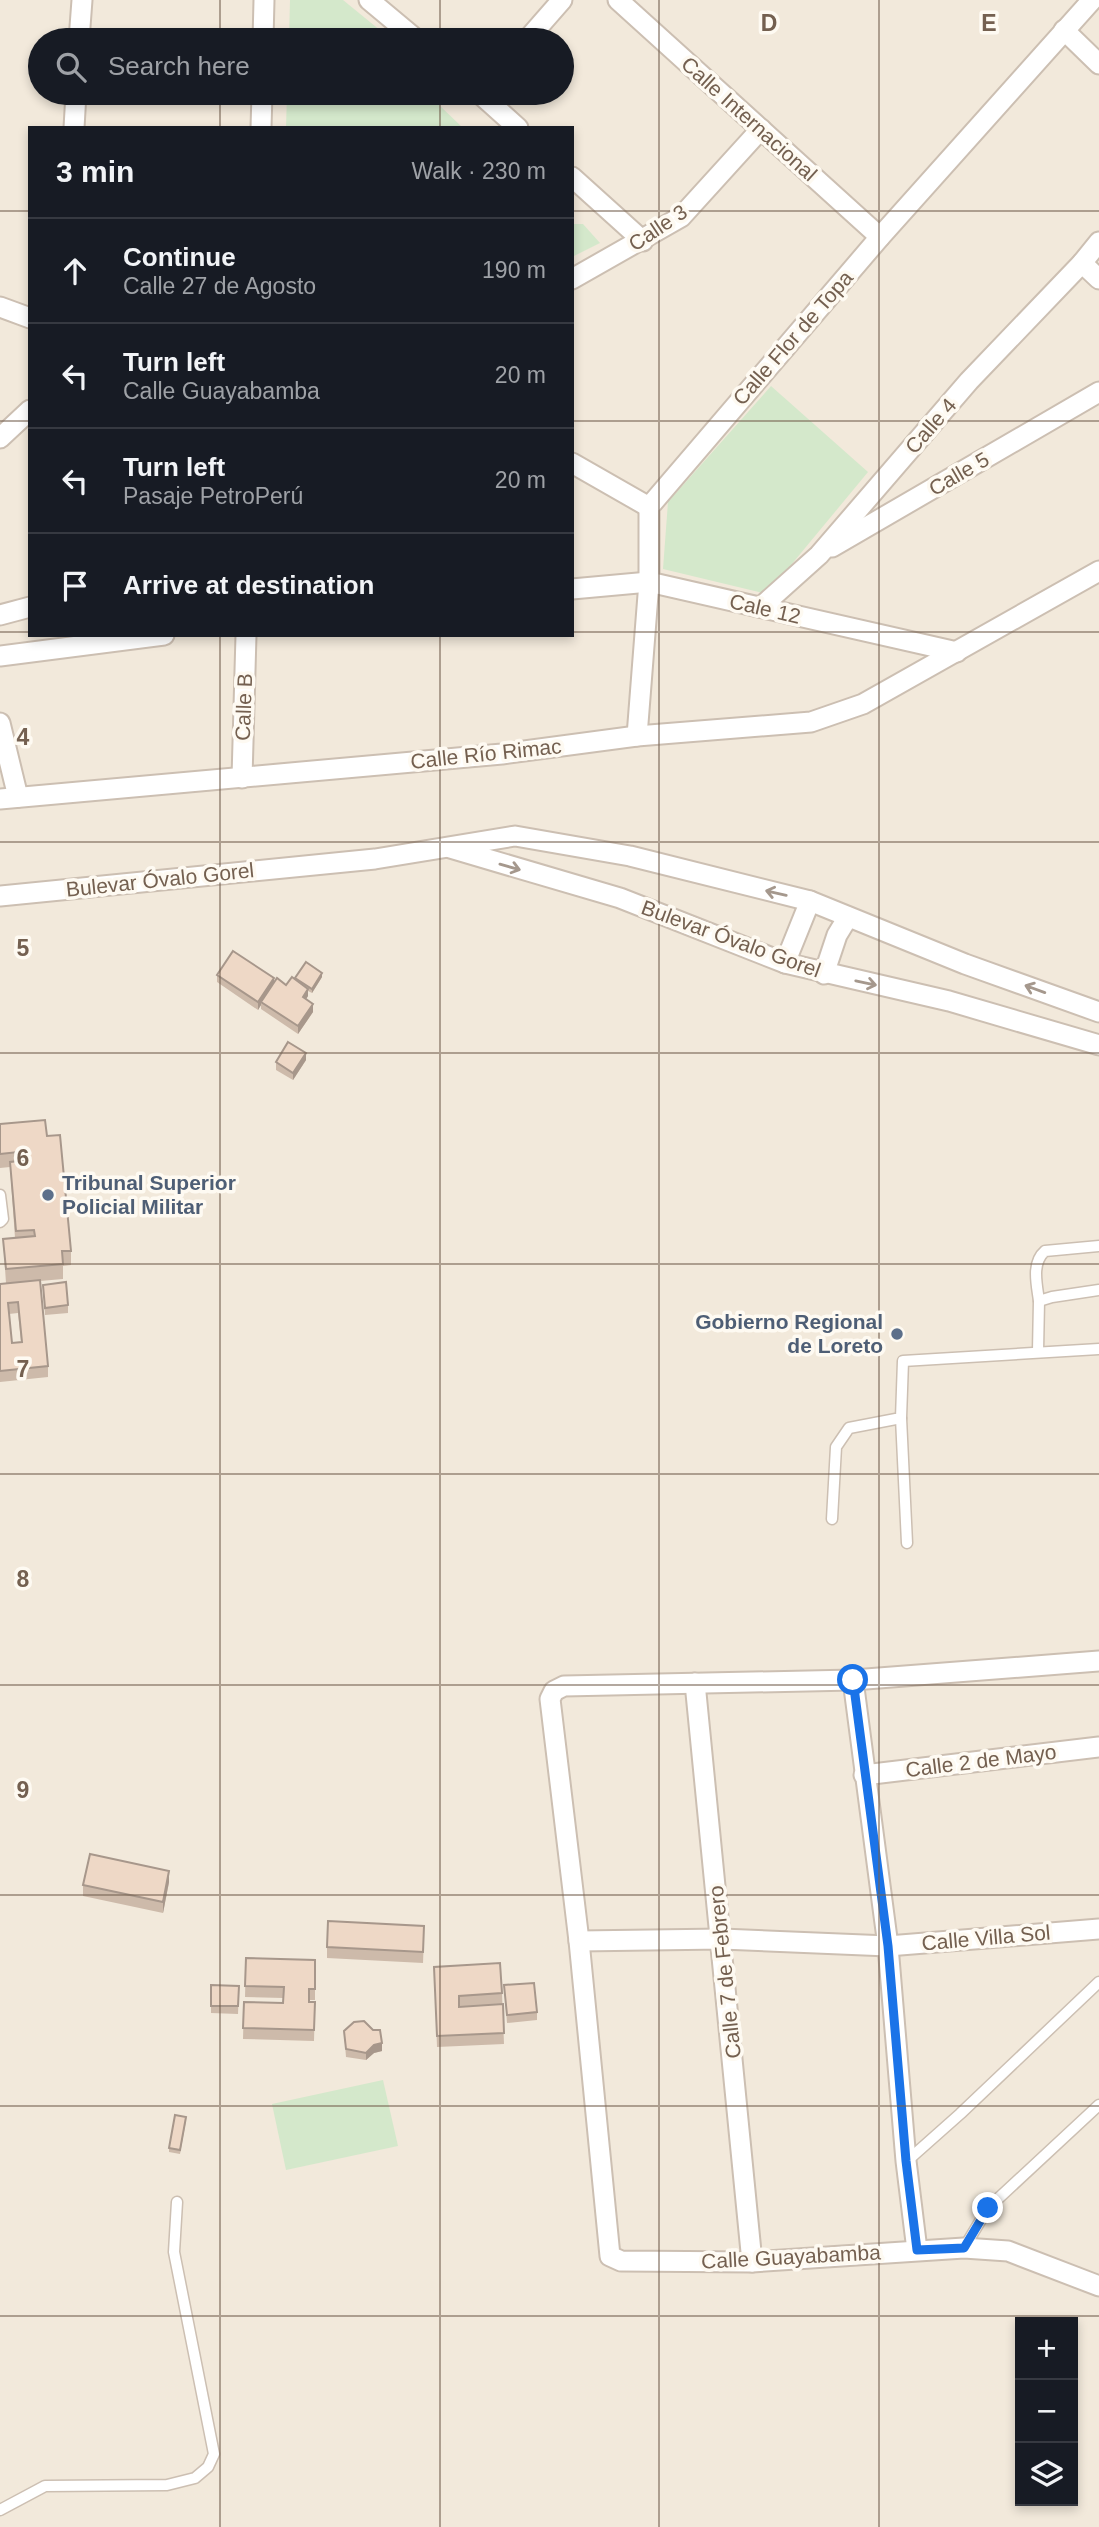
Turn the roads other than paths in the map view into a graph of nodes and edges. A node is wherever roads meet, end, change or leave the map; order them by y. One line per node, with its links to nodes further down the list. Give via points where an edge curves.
1 (82, 0): 7 (street)
2 (264, 0): 8 (street)
3 (369, 0): 9 (street)
4 (562, 0): 10 (street)
5 (618, 0): 19 (street, Calle Internacional)
6 (1091, 0): 11 (street, Calle Flor de Topa)
7 (80, 28)
8 (263, 28)
9 (403, 28)
10 (538, 28)
11 (1064, 30): 12 (street); 21 (street, Calle Flor de Topa)
12 (1099, 64)
13 (75, 105): 16 (street)
14 (262, 105): 17 (street)
15 (493, 105): 18 (street)
16 (74, 126)
17 (261, 126)
18 (516, 126)
19 (761, 129): 21 (street, Calle Internacional); 22 (street, Calle 3, via 681,218)
20 (574, 179): 22 (street)
21 (880, 237): 33 (street, Calle Flor de Topa)
22 (643, 241): 25 (street, Calle 3)
23 (1099, 242): 24 (street, Calle 4)
24 (1082, 263): 26 (street); 34 (street, Calle 4, via 969,381)
25 (574, 278)
26 (1099, 279)
27 (0, 307): 28 (street)
28 (28, 317)
29 (1099, 392): 34 (street, Calle 5)
30 (28, 412): 31 (street)
31 (0, 438)
32 (574, 464): 33 (street)
33 (649, 507): 36 (street)
34 (819, 555): 38 (street, Calle 4)
35 (1099, 571): 43 (street, Calle Río Rimac)
36 (649, 582): 37 (street, Cale 12); 38 (street, Cale 12); 46 (street)
37 (574, 589)
38 (761, 607): 43 (street, Cale 12)
39 (28, 608): 40 (street)
40 (0, 615)
41 (148, 637): 44 (street)
42 (246, 637): 47 (street, Calle B)
43 (957, 652): 46 (street, Calle Río Rimac, via 863,704 811,722)
44 (0, 656)
45 (0, 723): 48 (street)
46 (637, 736): 47 (street, Calle Río Rimac, via 502,754)
47 (242, 778): 48 (street, Calle Río Rimac)
48 (9, 798)
49 (445, 846): 50 (street, Bulevar Óvalo Gorel, via 374,859); 51 (street, Bulevar Óvalo Gorel, one-way to 49, via 630,856 515,836); 53 (street, Bulevar Óvalo Gorel, one-way to 53, via 620,898)
50 (0, 895)
51 (810, 901): 52 (street, Bulevar Óvalo Gorel); 53 (street)
52 (848, 917): 54 (street); 55 (street, Bulevar Óvalo Gorel, one-way to 52)
53 (785, 963): 54 (street, Bulevar Óvalo Gorel)
54 (824, 974): 56 (street, Bulevar Óvalo Gorel, one-way to 56, via 949,1001)
55 (1099, 1012)
56 (1099, 1045)
57 (0, 1195): 58 (lane)
58 (0, 1222)
59 (1099, 1246): 61 (lane, via 1045,1251 1039,1256)
60 (1099, 1290): 61 (lane)
61 (1039, 1301): 63 (lane)
62 (1099, 1349): 63 (lane)
63 (1038, 1351): 64 (lane, via 903,1361)
64 (901, 1418): 65 (lane, via 849,1427 836,1447); 66 (lane)
65 (832, 1519)
66 (907, 1543)
67 (1099, 1661): 68 (street)
68 (853, 1680): 69 (street); 71 (street)
69 (695, 1683): 73 (street, Calle 7 de Febrero); 74 (street, via 564,1686 550,1699)
70 (1099, 1747): 71 (street, Calle 2 de Mayo)
71 (864, 1775): 75 (street)
72 (1099, 1929): 75 (street, Calle Villa Sol)
73 (722, 1940): 74 (street, Calle Villa Sol); 75 (street, Calle Villa Sol); 82 (street, Calle 7 de Febrero)
74 (579, 1941): 82 (street, Calle Guayabamba, via 610,2256 621,2262)
75 (888, 1946): 78 (street)
76 (1099, 1982): 78 (lane)
77 (1099, 2105): 80 (lane, via 988,2208)
78 (906, 2161): 81 (street)
79 (177, 2202): 84 (lane, via 174,2252 214,2454 208,2467 195,2477 167,2485 46,2486)
80 (964, 2248): 81 (street, Calle Guayabamba); 83 (street, Calle Guayabamba, via 1008,2251)
81 (917, 2250): 82 (street, Calle Guayabamba)
82 (752, 2262)
83 (1098, 2282)
84 (0, 2510)

